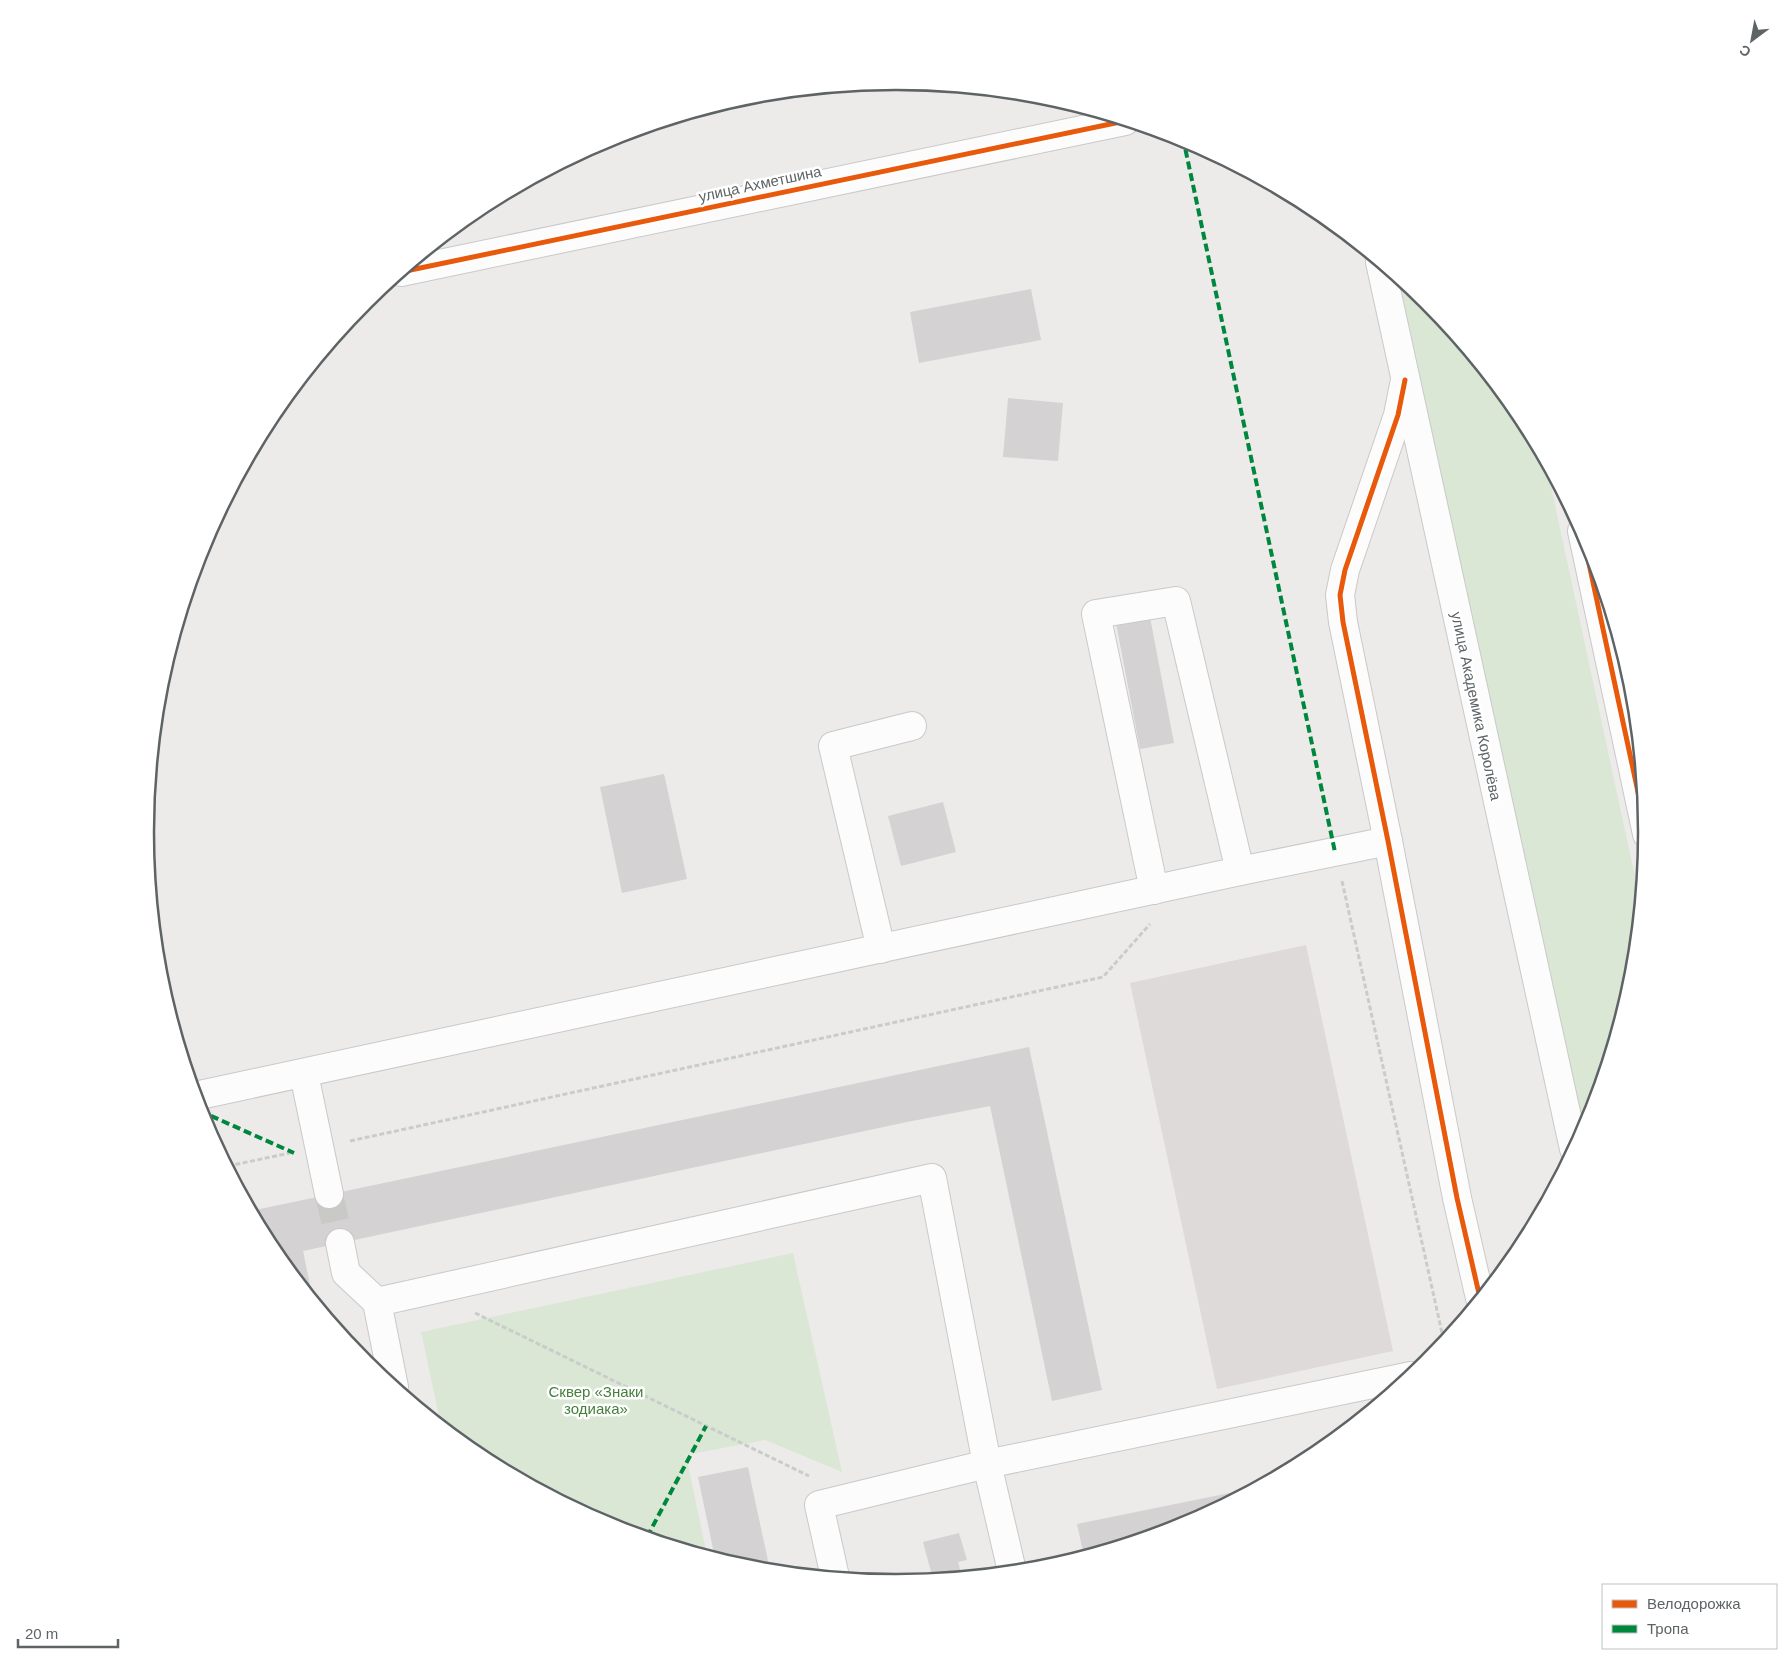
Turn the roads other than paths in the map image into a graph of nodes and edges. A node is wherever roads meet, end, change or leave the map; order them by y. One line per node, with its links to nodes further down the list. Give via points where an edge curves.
1 (1115, 123): 2 (street, улица Ахметшина)
2 (412, 270)
3 (1382, 271): 4 (street, улица Академика Королёва)
4 (1405, 380): 8 (street, via 1398,415 1345,570 1340,595); 14 (street, улица Академика Королёва)
5 (1592, 576): 7 (street)
6 (912, 726): 11 (street, via 833,746)
7 (1635, 771)
8 (1388, 841): 9 (street); 17 (street, via 1457,1198)
9 (1240, 871): 10 (street); 10 (street, via 1176,601 1096,614)
10 (1154, 890): 11 (street)
11 (881, 949): 12 (street)
12 (304, 1074): 13 (street); 15 (street)
13 (202, 1095)
14 (1572, 1138)
15 (329, 1194)
16 (340, 1243): 18 (street, via 346,1273)
17 (1479, 1292)
18 (377, 1302): 19 (street); 21 (street, via 932,1178)
19 (392, 1376)
20 (1397, 1379): 21 (street)
21 (987, 1464): 22 (street); 23 (street, via 819,1505)
22 (1011, 1565)
23 (834, 1571)

